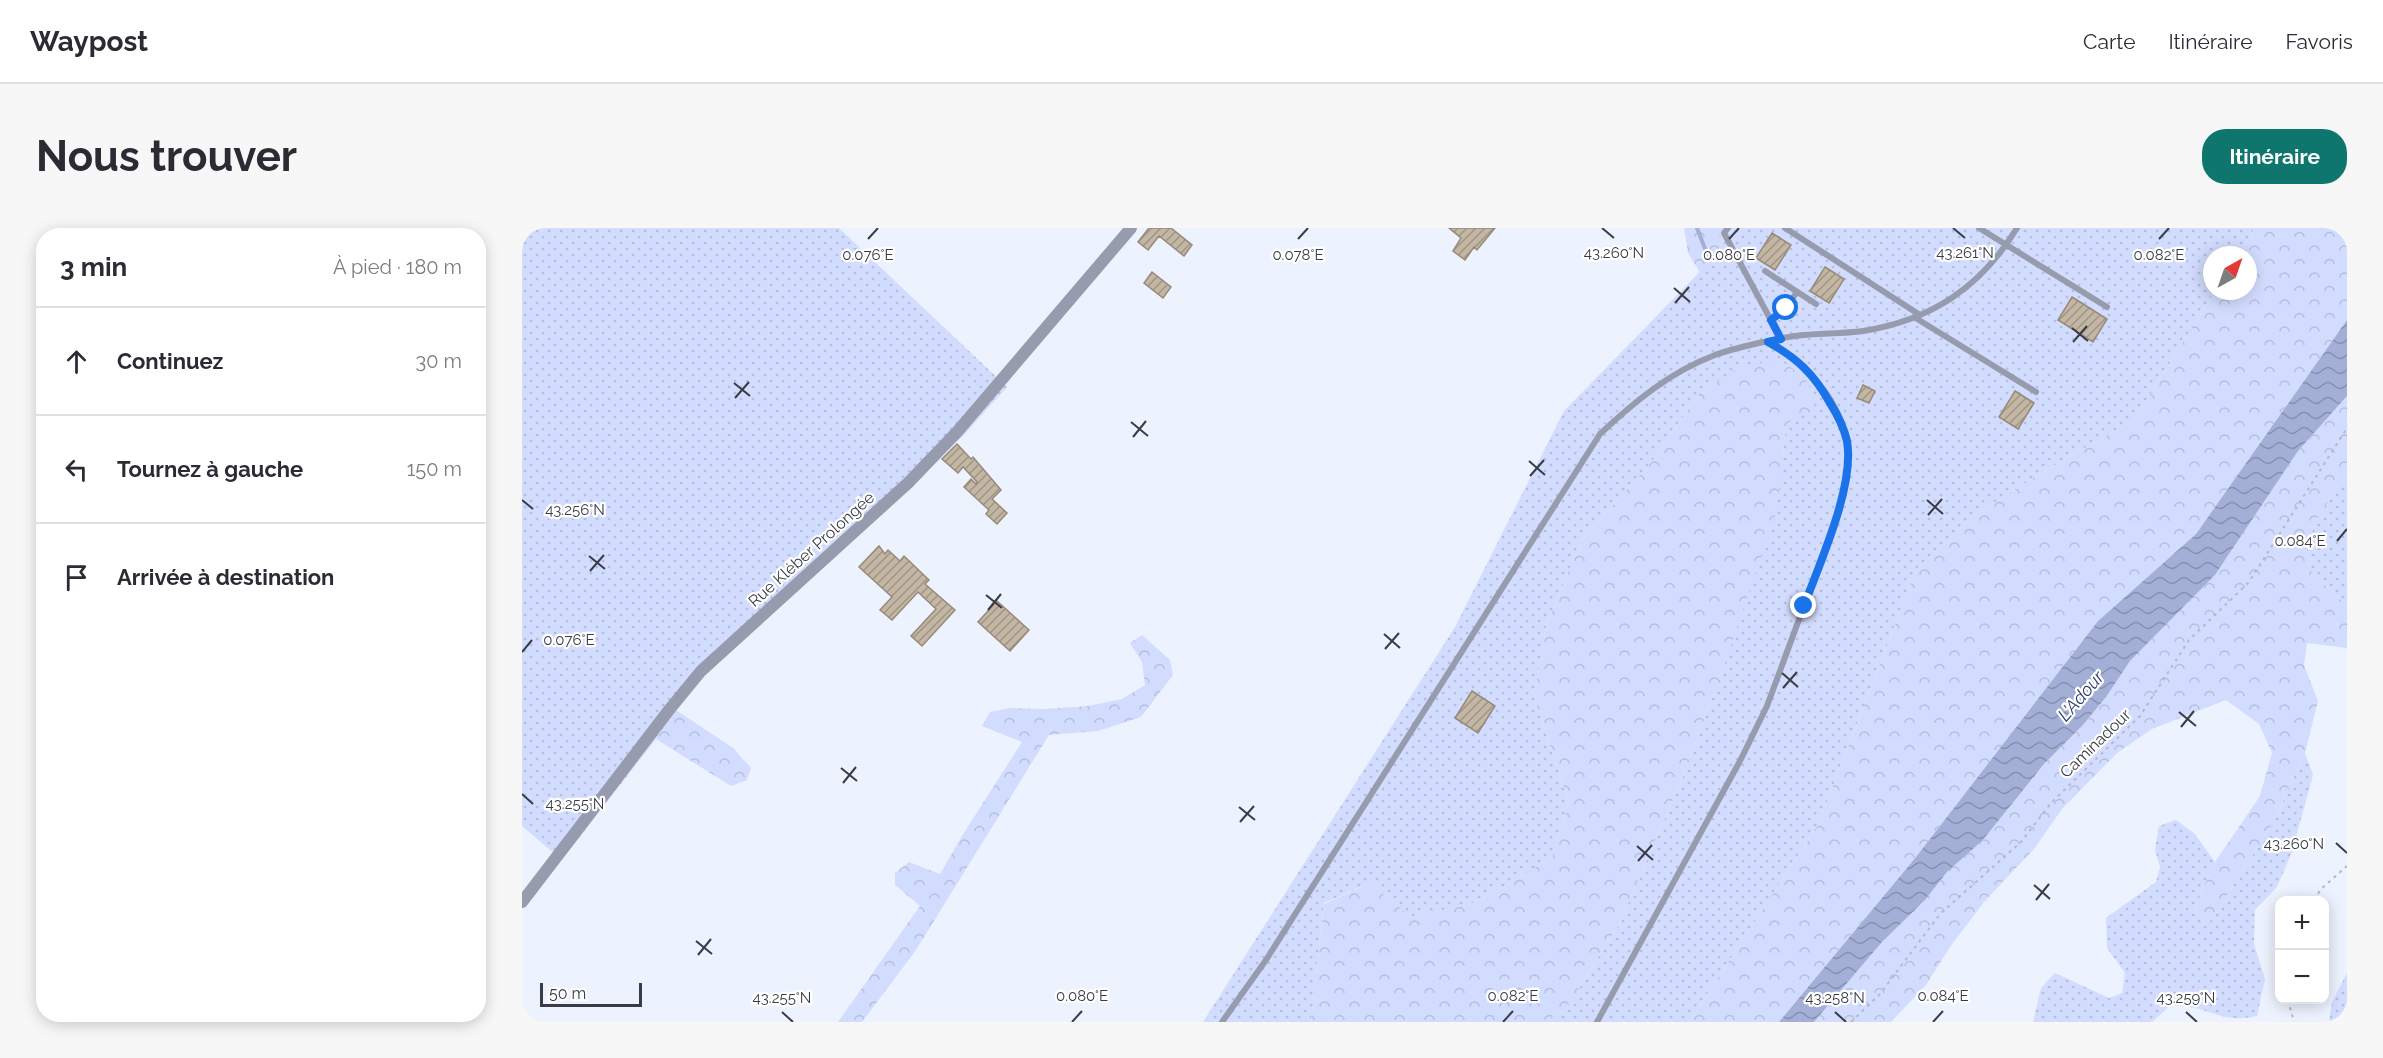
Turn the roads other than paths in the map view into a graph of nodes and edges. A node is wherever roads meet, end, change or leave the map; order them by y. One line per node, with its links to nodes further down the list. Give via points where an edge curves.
1 (1131, 228): 16 (street, Rue Kléber Prolongée, via 957,432 908,483 701,671)
2 (1728, 228): 12 (lane, via 1724,233)
3 (1785, 228): 11 (lane)
4 (1979, 228): 6 (lane)
5 (2017, 228): 6 (lane)
6 (2006, 244): 10 (lane); 11 (lane, via 1976,280 1942,305)
7 (1765, 271): 8 (lane)
8 (1797, 292): 9 (lane); 12 (lane)
9 (1816, 304)
10 (2107, 307)
11 (1917, 316): 13 (lane, via 1863,331); 15 (lane)
12 (1771, 320): 13 (lane)
13 (1781, 339): 14 (lane)
14 (1768, 342): 17 (lane, via 1716,355 1657,384 1600,434 1286,930); 18 (lane, via 1790,354 1818,381 1837,414 1847,441 1844,490 1838,514 1767,706)
15 (2036, 393)
16 (522, 902)
17 (1222, 1022)
18 (1597, 1022)

